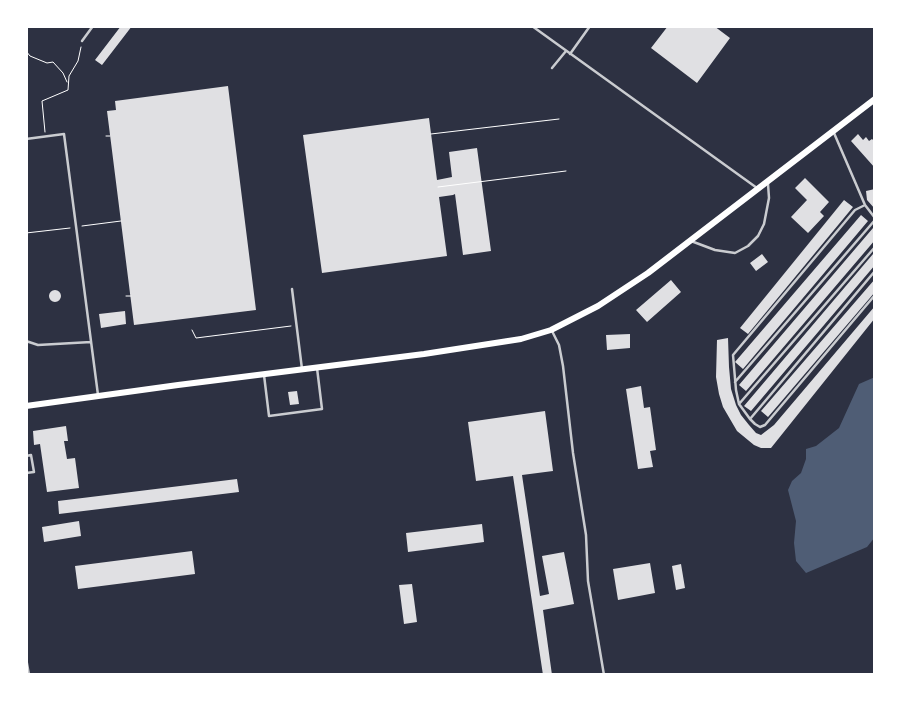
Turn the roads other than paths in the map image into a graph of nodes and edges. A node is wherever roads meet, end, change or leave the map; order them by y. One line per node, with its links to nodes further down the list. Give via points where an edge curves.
1 (93, 26): 4 (lane)
2 (532, 26): 5 (lane)
3 (590, 26): 6 (lane)
4 (82, 41)
5 (566, 51): 6 (lane); 7 (lane)
6 (570, 54): 12 (lane)
7 (552, 68)
8 (875, 100): 9 (main road)
9 (833, 132): 11 (main road); 13 (lane)
10 (26, 139): 22 (lane, via 64,134)
11 (768, 182): 12 (main road); 15 (lane, via 769,198 764,224 748,246 735,253)
12 (758, 188): 15 (main road)
13 (865, 205): 14 (lane); 26 (lane, via 856,210 733,355)
14 (875, 219): 26 (lane)
15 (690, 241): 20 (main road, via 598,306)
16 (875, 247): 28 (lane)
17 (875, 271): 30 (lane)
18 (292, 289): 24 (lane)
19 (875, 295): 30 (lane, via 765,425 760,427)
20 (551, 330): 23 (main road, via 501,342); 35 (lane, via 559,345 563,366 586,535 588,581)
21 (26, 341): 22 (lane, via 38,345)
22 (91, 342): 27 (lane)
23 (317, 368): 24 (main road); 25 (lane, via 322,409 269,416)
24 (302, 370): 25 (main road)
25 (264, 375): 27 (main road)
26 (736, 382): 28 (lane)
27 (98, 397): 29 (main road)
28 (740, 404): 30 (lane)
29 (26, 406)
30 (750, 419)
31 (26, 456): 32 (lane, via 32,455 34,472)
32 (26, 473)
33 (26, 658): 34 (lane)
34 (29, 675)
35 (604, 675)

